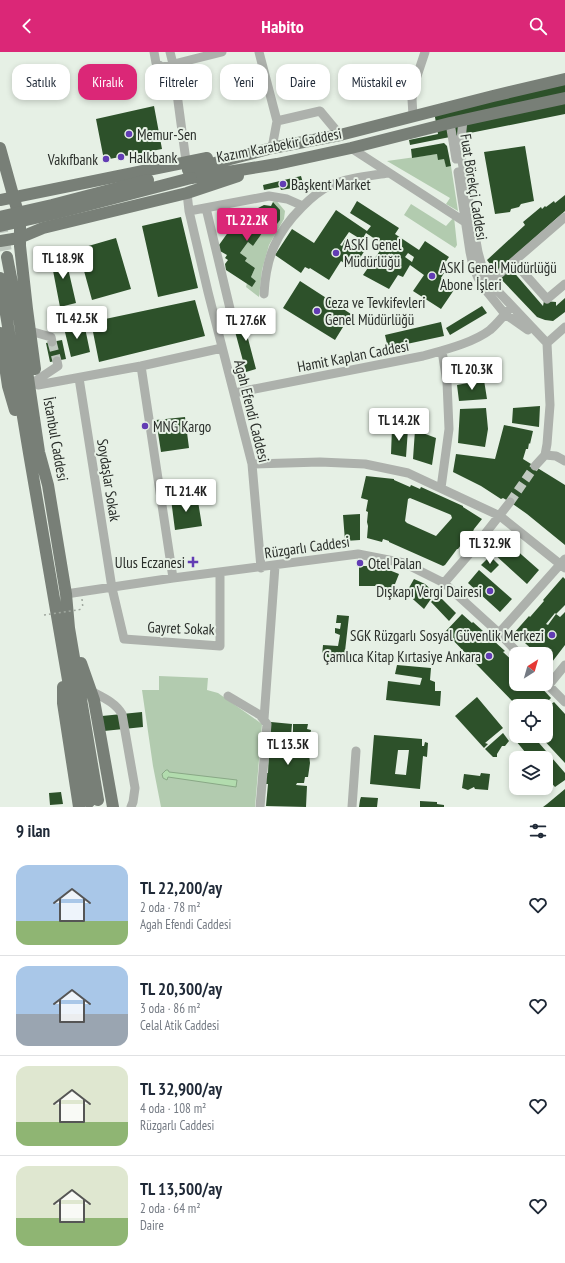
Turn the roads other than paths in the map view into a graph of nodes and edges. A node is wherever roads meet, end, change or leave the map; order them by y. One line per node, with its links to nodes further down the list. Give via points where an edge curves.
1 (154, 52): 6 (street)
2 (170, 52): 7 (street)
3 (222, 52): 7 (street)
4 (259, 52): 13 (street)
5 (425, 52): 11 (street, via 412,99)
6 (158, 64)
7 (173, 64)
8 (565, 79): 11 (main road, Kazım Karabekir Caddesi)
9 (565, 98): 12 (main road, Kazım Karabekir Caddesi)
10 (178, 100): 20 (street)
11 (414, 116): 15 (main road, Kazım Karabekir Caddesi)
12 (463, 120): 14 (main road, Kazım Karabekir Caddesi); 37 (street, Fuat Börekçi Caddesi, via 460,150 478,252 484,274)
13 (277, 121): 15 (street, via 320,111); 17 (street)
14 (450, 123): 18 (main road, Kazım Karabekir Caddesi); 30 (street, Fuat Börekçi Caddesi)
15 (340, 135): 17 (main road, Kazım Karabekir Caddesi)
16 (0, 148): 23 (main road)
17 (272, 148): 20 (main road, Kazım Karabekir Caddesi)
18 (351, 148): 19 (main road, Kazım Karabekir Caddesi); 21 (street)
19 (277, 164): 20 (main road, Kazım Karabekir Caddesi); 22 (main road)
20 (188, 170): 23 (main road, via 90,182); 28 (main road, Kazım Karabekir Caddesi, bridge); 31 (main road, Kazım Karabekir Caddesi, bridge, via 57,213)
21 (388, 172): 25 (street, via 328,186); 30 (street)
22 (187, 193): 27 (street, Agah Efendi Caddesi); 32 (main road, via 42,228)
23 (13, 197): 24 (main road); 32 (main road, via 20,220)
24 (0, 200)
25 (303, 206): 26 (street, via 287,199 269,196); 39 (street, via 290,219 275,242 269,258)
26 (206, 208): 27 (street); 41 (street)
27 (190, 211): 47 (street, Agah Efendi Caddesi)
28 (0, 217)
29 (565, 217): 35 (street)
30 (466, 222): 40 (street, Fuat Börekçi Caddesi, via 478,278 484,288)
31 (0, 226)
32 (19, 238): 33 (main road); 43 (main road)
33 (0, 241)
34 (7, 257): 54 (main road, İstanbul Caddesi, via 20,324)
35 (514, 262): 37 (street); 38 (street, via 547,299)
36 (0, 278): 54 (main road, İstanbul Caddesi)
37 (490, 282): 40 (street, Fuat Börekçi Caddesi)
38 (565, 284)
39 (264, 294)
40 (508, 310): 46 (street, Fuat Börekçi Caddesi); 48 (street, Hamit Kaplan Caddesi, via 490,330)
41 (232, 317)
42 (565, 327): 46 (street)
43 (30, 331): 45 (street, via 51,337); 52 (main road)
44 (0, 333): 54 (main road, via 8,386)
45 (52, 342)
46 (548, 343): 55 (street, via 550,405)
47 (222, 348): 50 (street); 53 (street, Agah Efendi Caddesi)
48 (442, 351): 53 (street, Hamit Kaplan Caddesi); 59 (street, via 447,382 449,429)
49 (57, 361): 52 (street, via 58,366)
50 (141, 366): 51 (street); 66 (street)
51 (79, 378): 52 (street); 68 (street, Soydaşlar Sokak)
52 (37, 382): 54 (main road)
53 (234, 393): 57 (street, Agah Efendi Caddesi)
54 (34, 453): 69 (main road, İstanbul Caddesi, via 48,485); 70 (main road, İstanbul Caddesi)
55 (545, 456): 56 (street, via 556,456); 58 (street)
56 (565, 461)
57 (252, 464): 59 (street, via 365,464 408,473); 64 (street, Agah Efendi Caddesi)
58 (535, 466)
59 (441, 488): 61 (street)
60 (510, 502): 61 (street)
61 (500, 516): 62 (street); 67 (street)
62 (564, 564): 71 (street)
63 (276, 566): 64 (street, Rüzgarlı Caddesi); 67 (street, Rüzgarlı Caddesi, via 358,554 404,563); 79 (street)
64 (261, 568): 65 (street, Rüzgarlı Caddesi)
65 (220, 573): 66 (street, Rüzgarlı Caddesi); 68 (street, Gayret Sokak, via 220,646 124,639)
66 (173, 578): 68 (street, Rüzgarlı Caddesi)
67 (444, 583): 71 (street, Rüzgarlı Caddesi)
68 (112, 588): 69 (street, Rüzgarlı Caddesi)
69 (66, 594): 70 (main road, İstanbul Caddesi)
70 (64, 629): 75 (main road, İstanbul Caddesi); 81 (main road, İstanbul Caddesi)
71 (499, 632): 72 (street, Rüzgarlı Caddesi)
72 (513, 647)
73 (565, 665): 74 (street)
74 (553, 678)
75 (90, 691): 82 (main road, İstanbul Caddesi, via 94,700); 83 (street, via 110,701 122,714 135,788)
76 (553, 691): 78 (street)
77 (228, 696): 79 (street)
78 (565, 702)
79 (264, 718): 84 (street, via 267,724)
80 (356, 751): 85 (street)
81 (85, 804)
82 (112, 806)
83 (131, 807)
84 (260, 807)
85 (352, 807)

